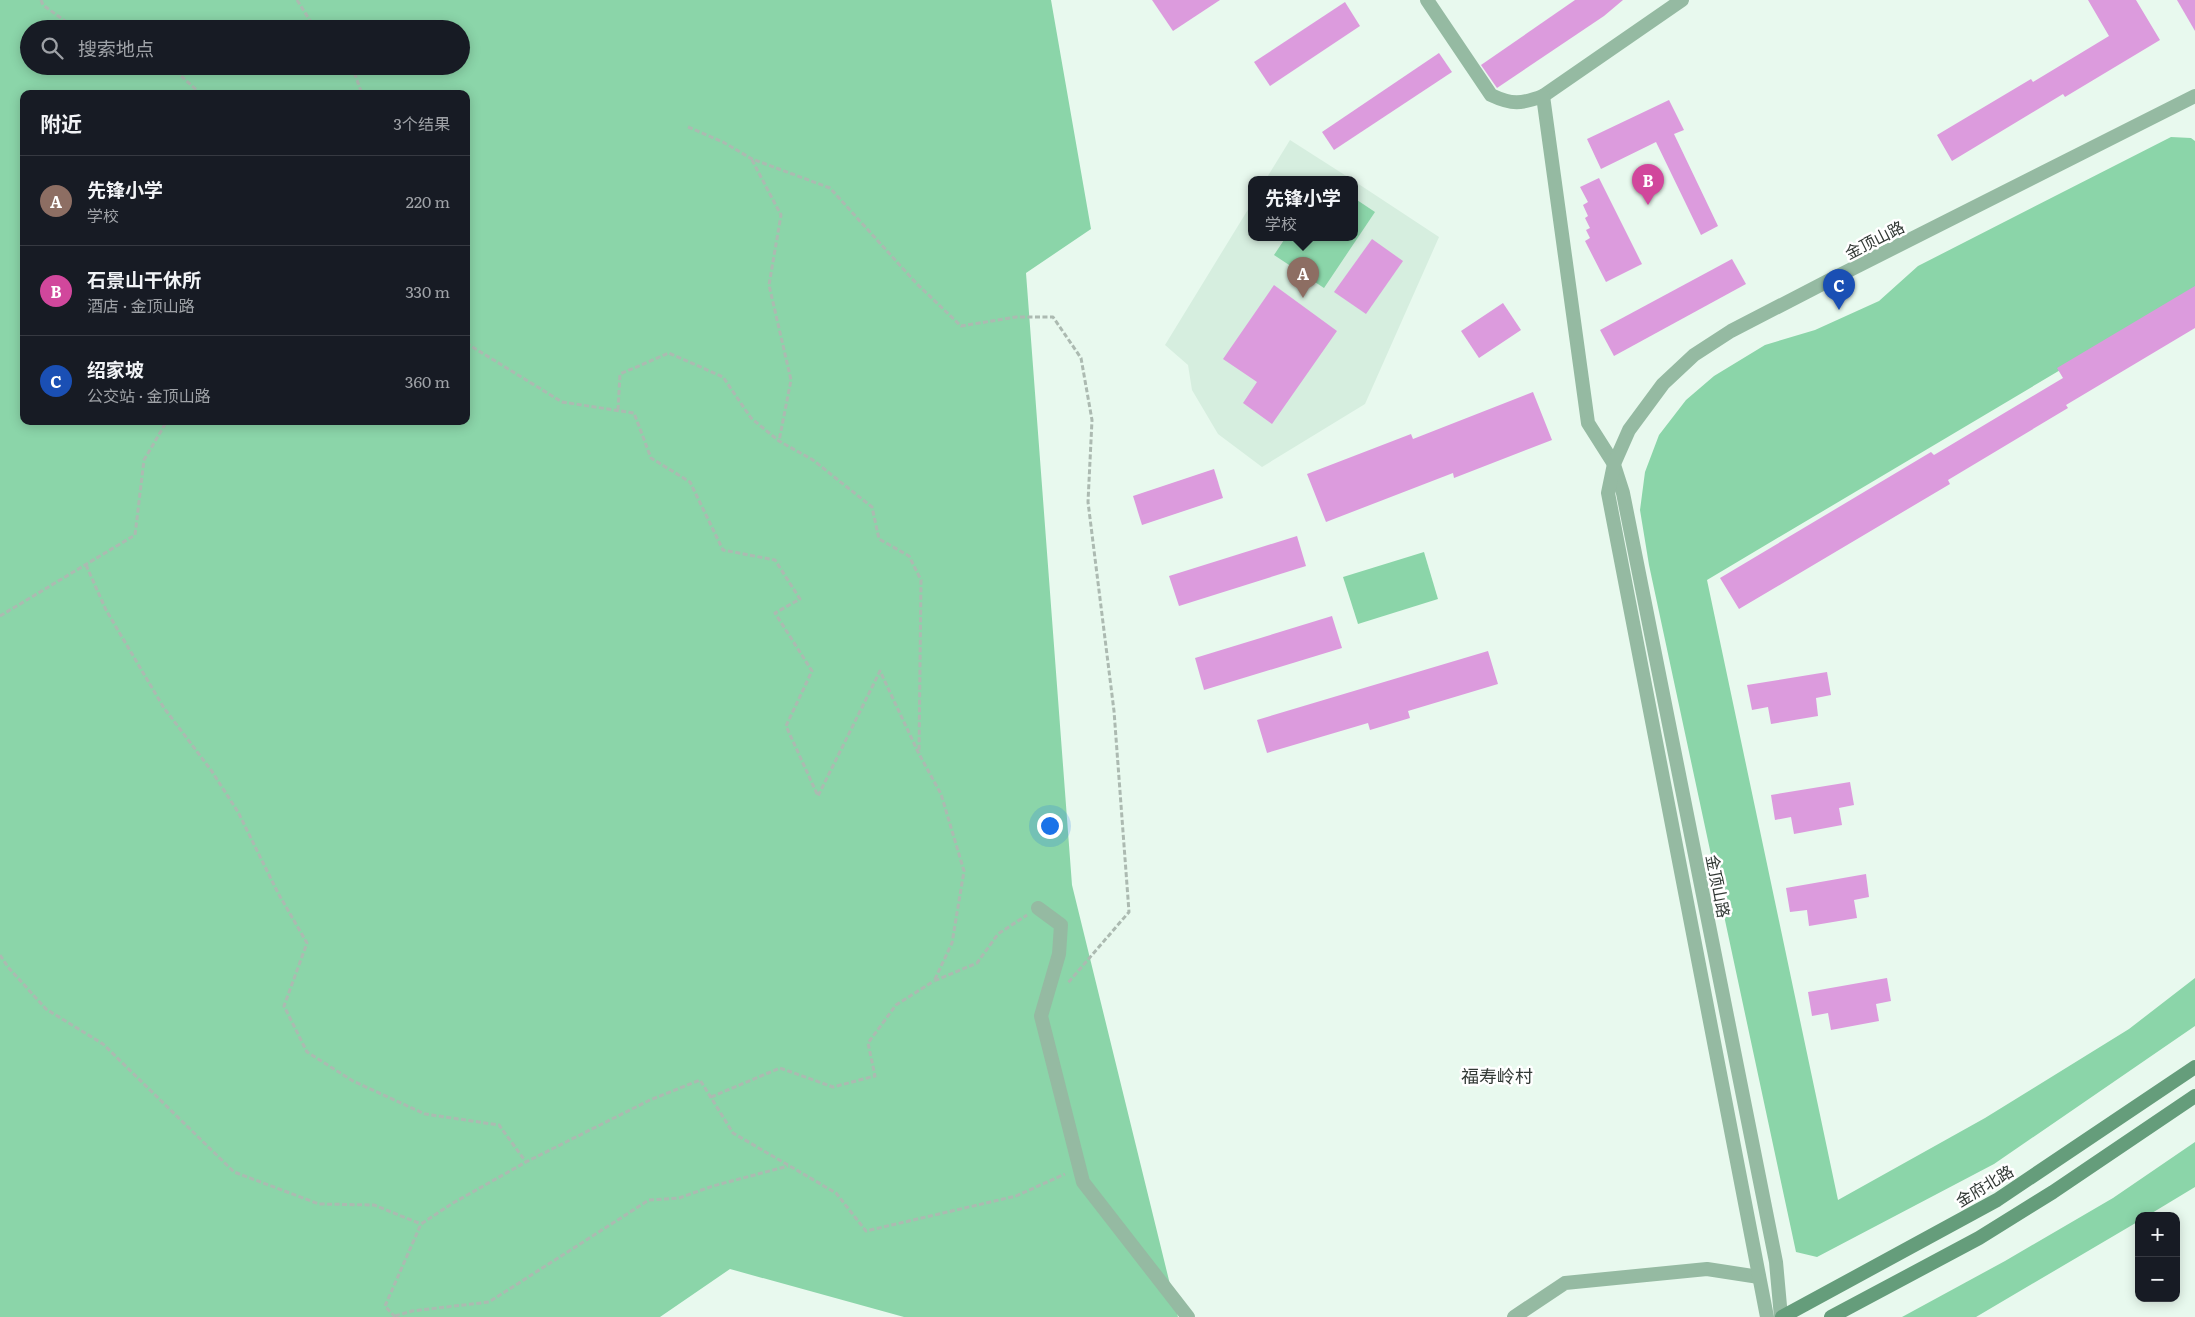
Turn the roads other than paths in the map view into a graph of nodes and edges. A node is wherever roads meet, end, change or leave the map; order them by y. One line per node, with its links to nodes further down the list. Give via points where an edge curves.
1 (1427, 0): 3 (street, via 1491,95 1507,103 1525,103)
2 (1682, 0): 3 (street)
3 (1543, 96): 5 (street, via 1588,423)
4 (2195, 96): 5 (street, 金顶山路, via 1826,282 1712,344 1681,366 1663,384 1629,430)
5 (1614, 464): 9 (street, 金顶山路, via 1608,493); 13 (street, 金顶山路, via 1623,493 1774,1252)
6 (1038, 908): 10 (street, via 1061,925 1059,954 1042,1016 1083,1182)
7 (2195, 1067): 13 (main road, 金府北路, via 1997,1200)
8 (2195, 1096): 14 (main road, via 1980,1238)
9 (1760, 1277): 11 (street, via 1707,1270 1565,1283); 12 (street, 金顶山路)
10 (1188, 1317)
11 (1514, 1317)
12 (1767, 1317)
13 (1782, 1317)
14 (1831, 1317)

